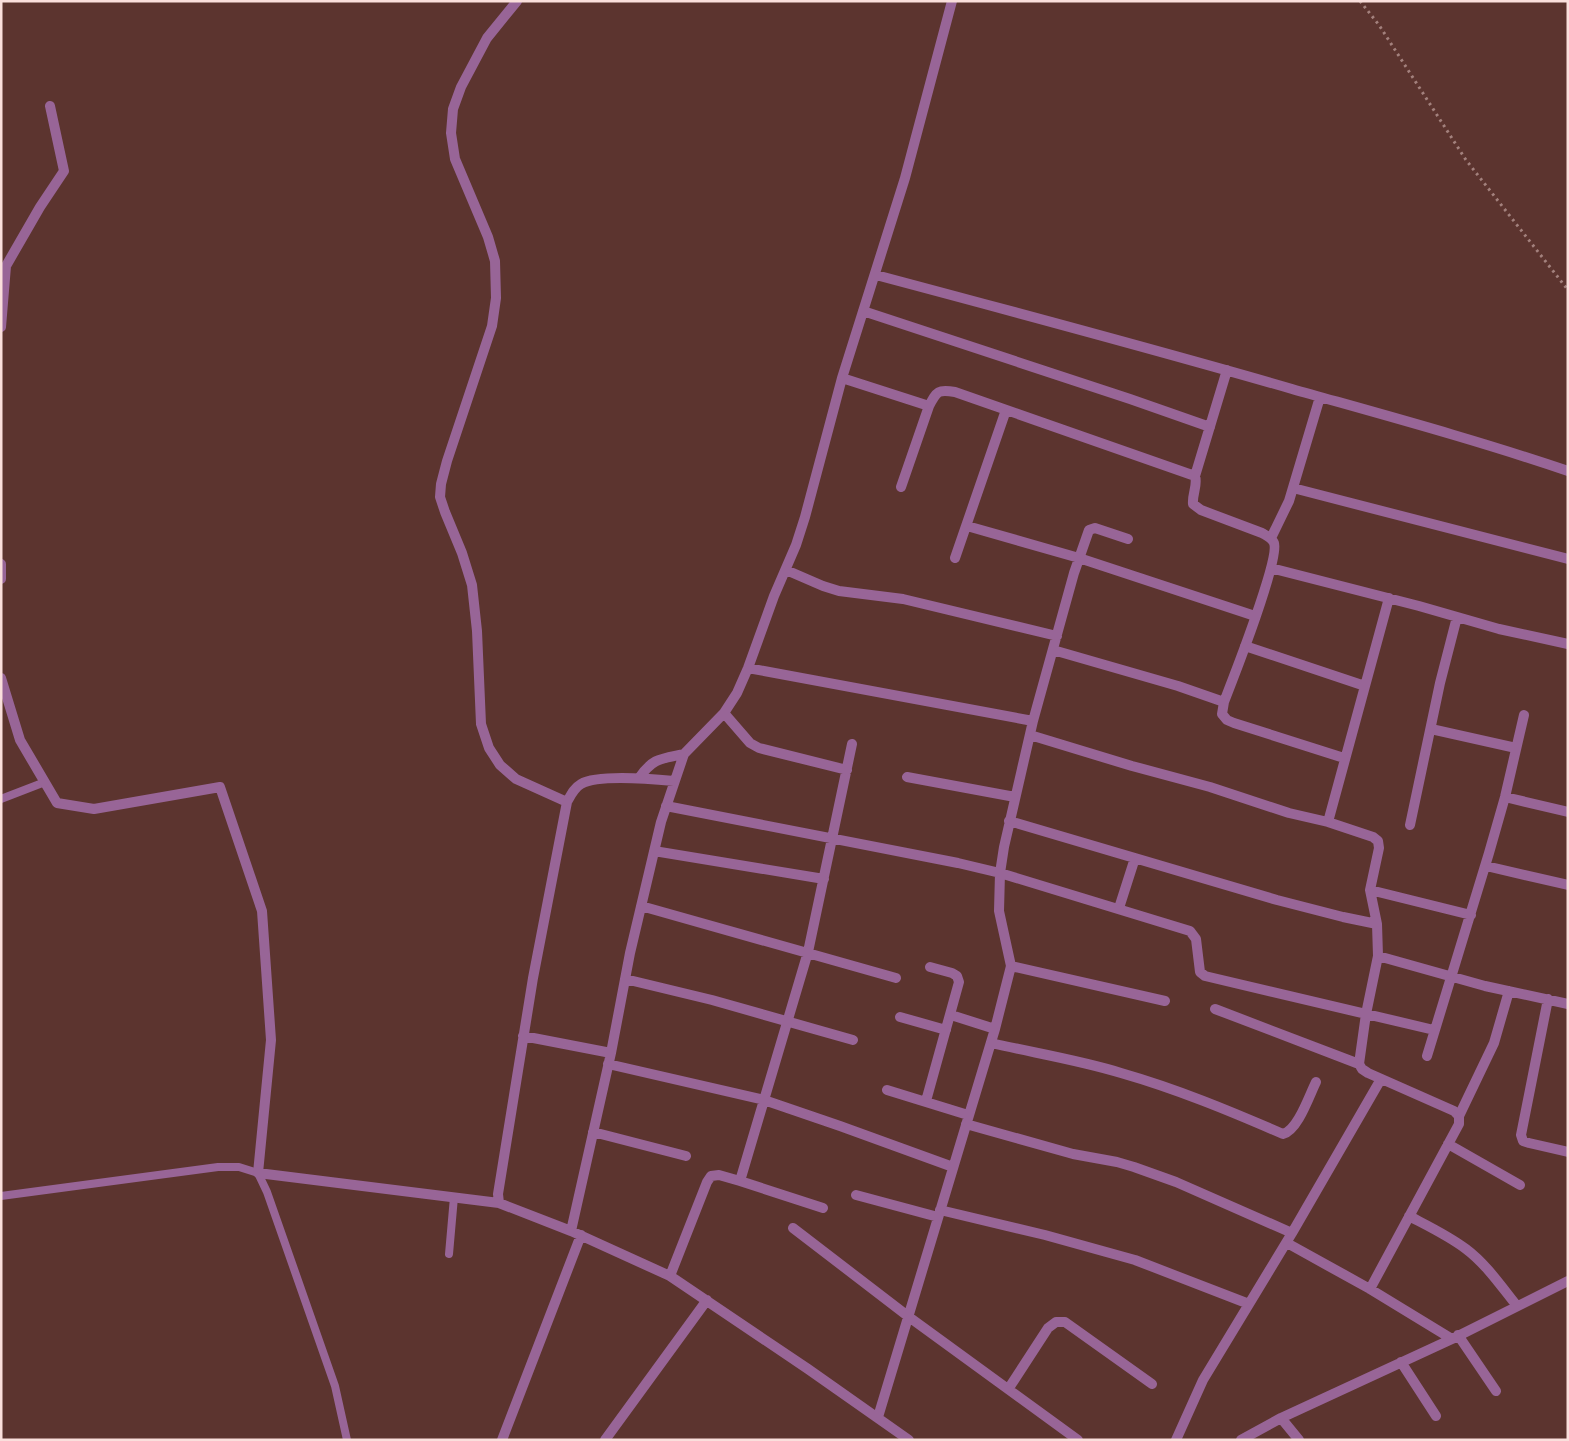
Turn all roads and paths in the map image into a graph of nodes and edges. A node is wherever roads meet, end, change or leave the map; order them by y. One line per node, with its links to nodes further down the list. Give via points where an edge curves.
1 (516, 1): 57 (street, via 488,38 461,87 453,109 451,133 455,159 488,237 495,262 496,298 492,326 447,461 440,497 472,585 481,724 489,748 500,765 516,779)
2 (952, 1): 5 (street)
3 (1360, 1): 6 (path, via 1466,160)
4 (50, 106): 8 (street, via 64,171 6,266)
5 (876, 275): 7 (street); 9 (street)
6 (1568, 290)
7 (863, 311): 10 (street); 14 (street)
8 (1, 327)
9 (1227, 370): 11 (street); 14 (street)
10 (842, 378): 12 (street); 27 (street, via 805,517)
11 (1320, 396): 15 (street); 18 (street)
12 (929, 406): 13 (street, via 936,393 943,390); 17 (street)
13 (1006, 410): 16 (street); 19 (street)
14 (1210, 427): 16 (street)
15 (1568, 471)
16 (1195, 476): 20 (street, via 1193,504)
17 (901, 487)
18 (1293, 488): 20 (street); 24 (street)
19 (967, 526): 22 (street); 23 (street)
20 (1271, 538): 26 (street, via 1275,544)
21 (1128, 539): 23 (street, via 1095,528 1089,530)
22 (955, 558)
23 (1079, 558): 30 (street); 32 (street)
24 (1568, 559)
25 (1, 564): 28 (street)
26 (1271, 568): 29 (street); 30 (street)
27 (786, 570): 32 (street, via 839,591 903,599); 36 (street)
28 (1, 579)
29 (1389, 598): 31 (street); 38 (street)
30 (1255, 616): 34 (street)
31 (1457, 617): 33 (street); 43 (street)
32 (1057, 636): 35 (street)
33 (1568, 644)
34 (1245, 646): 38 (street); 39 (street)
35 (1053, 650): 39 (street); 42 (street)
36 (748, 668): 40 (street); 42 (street)
37 (1, 678): 53 (street, via 20,740)
38 (1365, 686): 48 (street)
39 (1224, 702): 48 (street, via 1222,714 1227,720)
40 (724, 712): 47 (street); 49 (street, via 759,748)
41 (1524, 715): 46 (street)
42 (1033, 721): 44 (street)
43 (1431, 729): 46 (street); 62 (street)
44 (1030, 734): 54 (street); 61 (street)
45 (852, 744): 49 (street)
46 (1516, 748): 55 (street)
47 (684, 754): 51 (street, via 655,760); 52 (street)
48 (1344, 758): 61 (street)
49 (847, 770): 63 (street)
50 (907, 777): 54 (street)
51 (639, 778): 52 (street); 57 (street, via 584,782 575,788)
52 (674, 781): 58 (street)
53 (44, 782): 56 (lane); 113 (street, via 57,803 94,809 220,788 262,911 271,1040)
54 (1015, 797): 60 (street)
55 (1505, 797): 59 (street); 66 (street)
56 (1, 799)
57 (567, 802): 94 (street)
58 (666, 806): 63 (street); 64 (street)
59 (1568, 812)
60 (1009, 821): 65 (street); 67 (street)
61 (1328, 822): 70 (street, via 1378,841)
62 (1410, 825)
63 (833, 837): 67 (street); 68 (street)
64 (654, 851): 68 (street); 71 (street)
65 (1135, 858): 72 (street); 74 (street, via 1286,902)
66 (1486, 866): 69 (street); 73 (street)
67 (1000, 873): 72 (street); 77 (street, via 999,911)
68 (824, 879): 75 (street)
69 (1568, 886)
70 (1370, 890): 73 (street); 74 (street)
71 (641, 906): 75 (street); 81 (street)
72 (1119, 908): 87 (street, via 1190,931 1196,939 1200,972 1205,976)
73 (1471, 915): 79 (street)
74 (1377, 924): 76 (street)
75 (808, 952): 80 (street); 90 (street)
76 (1378, 956): 79 (street); 87 (street)
77 (1011, 966): 84 (street); 91 (street)
78 (930, 967): 88 (street, via 957,976 959,982)
79 (1451, 977): 82 (street); 93 (street)
80 (896, 978)
81 (625, 979): 90 (street); 97 (street)
82 (1509, 991): 83 (street); 106 (street, via 1494,1043)
83 (1548, 999): 85 (street); 110 (street, via 1521,1135 1529,1143)
84 (1165, 1000)
85 (1568, 1004)
86 (1215, 1009): 100 (street)
87 (1366, 1014): 93 (street); 100 (street)
88 (951, 1015): 91 (street); 92 (street)
89 (900, 1017): 92 (street)
90 (788, 1021): 95 (street); 104 (street)
91 (995, 1029): 96 (street)
92 (946, 1030): 105 (street)
93 (1434, 1030): 98 (street)
94 (523, 1036): 97 (street); 119 (street)
95 (853, 1040)
96 (990, 1043): 102 (street, via 1127,1075 1210,1103 1283,1134 1295,1126); 107 (street)
97 (611, 1053): 99 (street)
98 (1427, 1056)
99 (608, 1064): 104 (street); 108 (street)
100 (1360, 1064): 101 (street, via 1362,1069)
101 (1381, 1079): 106 (street); 125 (street)
102 (1316, 1082)
103 (887, 1090): 105 (street)
104 (764, 1100): 112 (street); 114 (street)
105 (926, 1101): 107 (street)
106 (1459, 1116): 109 (street, via 1459,1124)
107 (967, 1119): 112 (street); 125 (street, via 1073,1154 1134,1167)
108 (593, 1132): 111 (street); 124 (street)
109 (1448, 1144): 115 (street); 122 (street)
110 (1568, 1152)
111 (686, 1156)
112 (952, 1167): 121 (street)
113 (258, 1173): 117 (lane, via 239,1167 218,1166); 118 (street); 143 (lane, via 268,1192 335,1386)
114 (740, 1181): 120 (street); 128 (street, via 711,1176)
115 (1520, 1185)
116 (856, 1195): 121 (street)
117 (1, 1196)
118 (454, 1197): 119 (street); 127 (lane)
119 (499, 1203): 124 (street)
120 (823, 1208)
121 (939, 1214): 132 (street, via 1045,1235 1135,1260); 134 (street)
122 (1409, 1216): 130 (street); 133 (street, via 1467,1249)
123 (793, 1228): 134 (street)
124 (576, 1233): 128 (street); 144 (street)
125 (1292, 1233): 126 (street)
126 (1287, 1243): 130 (street); 132 (street)
127 (449, 1254)
128 (670, 1276): 131 (street)
129 (1568, 1281): 133 (street)
130 (1370, 1288): 135 (street)
131 (708, 1300): 141 (street); 145 (street)
132 (1248, 1304): 148 (street, via 1203,1380)
133 (1517, 1306): 135 (street)
134 (908, 1318): 138 (street); 141 (street)
135 (1455, 1337): 136 (street); 139 (street)
136 (1401, 1362): 140 (street); 142 (street)
137 (1152, 1384): 138 (street, via 1065,1322 1056,1322 1048,1328)
138 (1009, 1388): 147 (street)
139 (1496, 1391)
140 (1436, 1416)
141 (878, 1417): 146 (street)
142 (1281, 1418): 149 (street); 150 (street)
143 (346, 1440)
144 (502, 1440)
145 (605, 1440)
146 (909, 1440)
147 (1078, 1440)
148 (1176, 1440)
149 (1242, 1440)
150 (1299, 1440)

